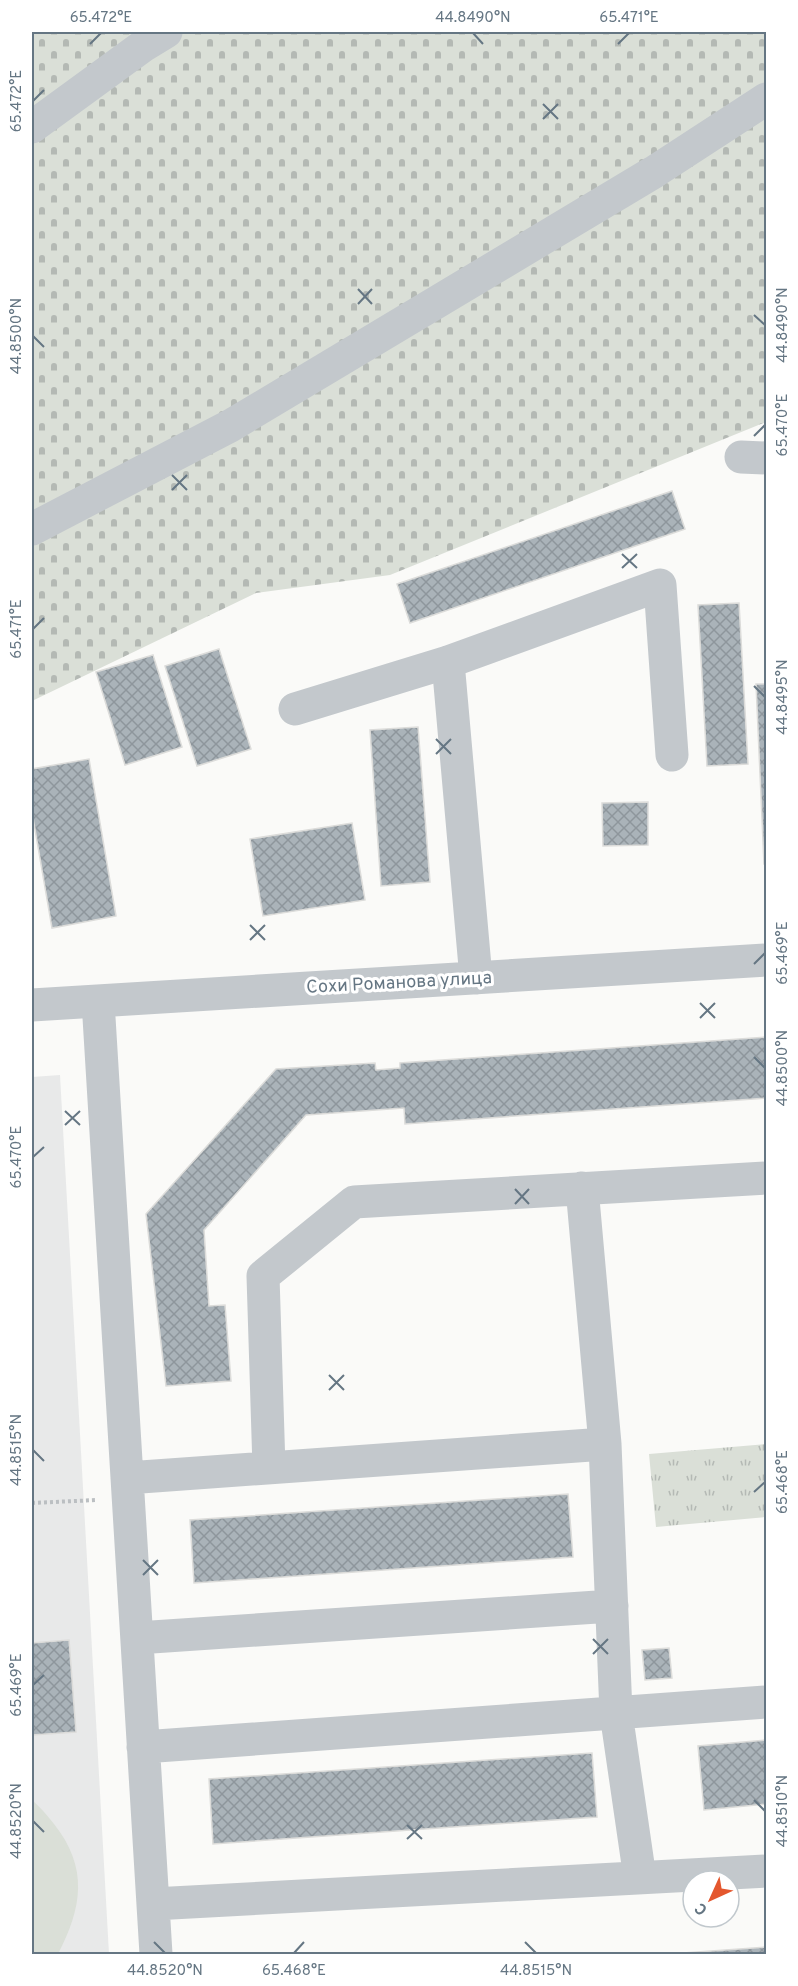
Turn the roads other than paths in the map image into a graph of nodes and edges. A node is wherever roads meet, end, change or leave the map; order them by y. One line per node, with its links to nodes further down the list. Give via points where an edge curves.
1 (166, 32): 3 (street)
2 (766, 99): 4 (street, via 654,172 230,426)
3 (32, 127)
4 (32, 528)
5 (448, 662): 6 (street); 7 (street, via 660,585); 9 (street)
6 (296, 709)
7 (672, 755)
8 (766, 960): 9 (street, Сохи Романова улица)
9 (476, 978): 10 (street, Сохи Романова улица)
10 (98, 1001): 11 (street, Сохи Романова улица); 16 (street)
11 (32, 1005)
12 (766, 1178): 13 (street)
13 (582, 1188): 14 (street); 15 (street, via 354,1202 263,1276)
14 (605, 1444): 15 (street); 17 (street)
15 (269, 1468): 16 (street)
16 (128, 1487): 18 (street)
17 (612, 1606): 18 (street); 20 (street)
18 (137, 1638): 21 (street)
19 (766, 1702): 20 (street)
20 (616, 1713): 21 (street); 23 (street)
21 (143, 1747): 24 (street)
22 (766, 1871): 23 (street)
23 (640, 1878): 24 (street)
24 (153, 1904): 25 (street)
25 (156, 1954)

